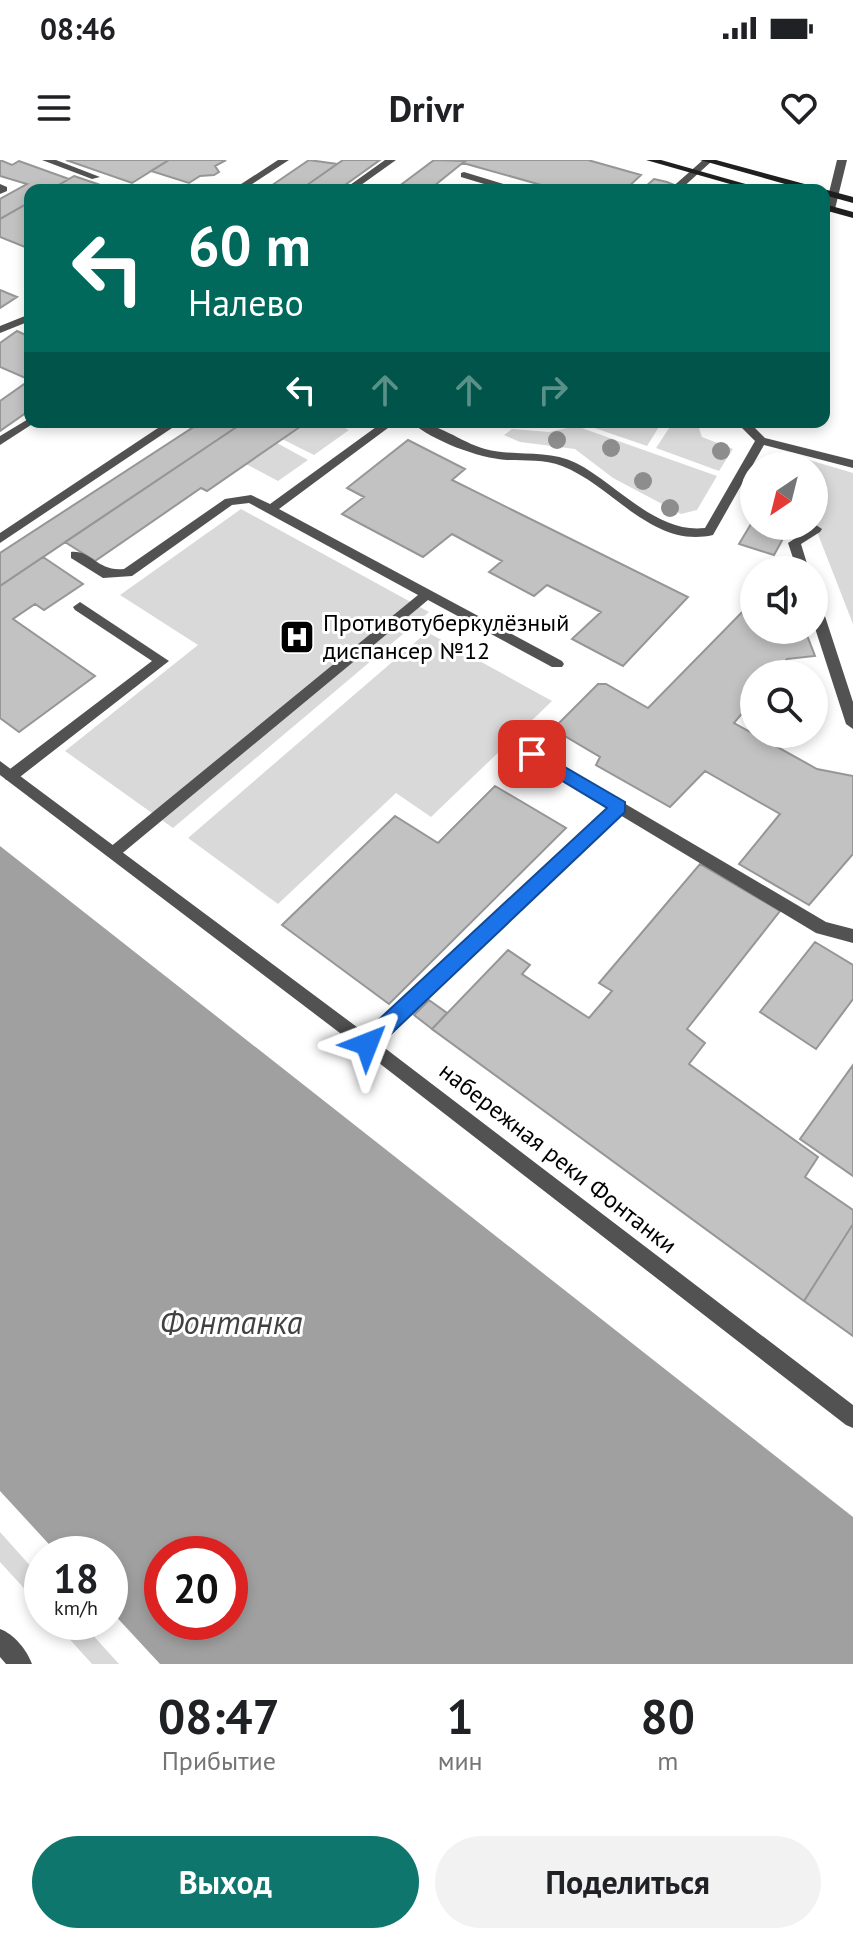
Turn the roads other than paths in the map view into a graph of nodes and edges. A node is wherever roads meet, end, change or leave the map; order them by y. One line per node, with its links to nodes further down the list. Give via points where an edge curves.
1 (47, 160): 9 (street)
2 (282, 160): 10 (street)
3 (391, 160): 11 (street)
4 (651, 160): 7 (main road)
5 (706, 160): 7 (street); 15 (main road)
6 (842, 160): 16 (street)
7 (695, 172): 13 (street); 14 (main road)
8 (464, 175): 12 (street)
9 (95, 177)
10 (246, 184)
11 (357, 184)
12 (494, 184)
13 (681, 184)
14 (740, 184)
15 (795, 184)
16 (830, 190)
17 (830, 193): 18 (main road)
18 (853, 200)
19 (830, 209): 20 (main road)
20 (853, 215)
21 (24, 320): 22 (street)
22 (0, 330)
23 (24, 425): 28 (street)
24 (166, 428): 32 (street)
25 (382, 428): 31 (street)
26 (429, 428): 29 (street, via 472,449 547,456 571,465 676,532 697,536 709,532)
27 (748, 428): 29 (street)
28 (0, 441)
29 (761, 441): 30 (street)
30 (853, 464)
31 (271, 509): 33 (street, via 251,499 229,502 127,573 108,575); 34 (street)
32 (0, 539)
33 (76, 555)
34 (427, 594): 37 (street); 42 (street)
35 (80, 607): 40 (street, via 162,661)
36 (827, 644): 38 (street)
37 (557, 664)
38 (853, 724)
39 (532, 754): 41 (street)
40 (5, 772): 42 (street, набережная реки Фонтанки)
41 (619, 807): 43 (street, via 822,928); 44 (street)
42 (114, 852): 44 (street, набережная реки Фонтанки)
43 (853, 936)
44 (367, 1044): 45 (street, набережная реки Фонтанки)
45 (853, 1418)
46 (0, 1640): 47 (street)
47 (21, 1664)

